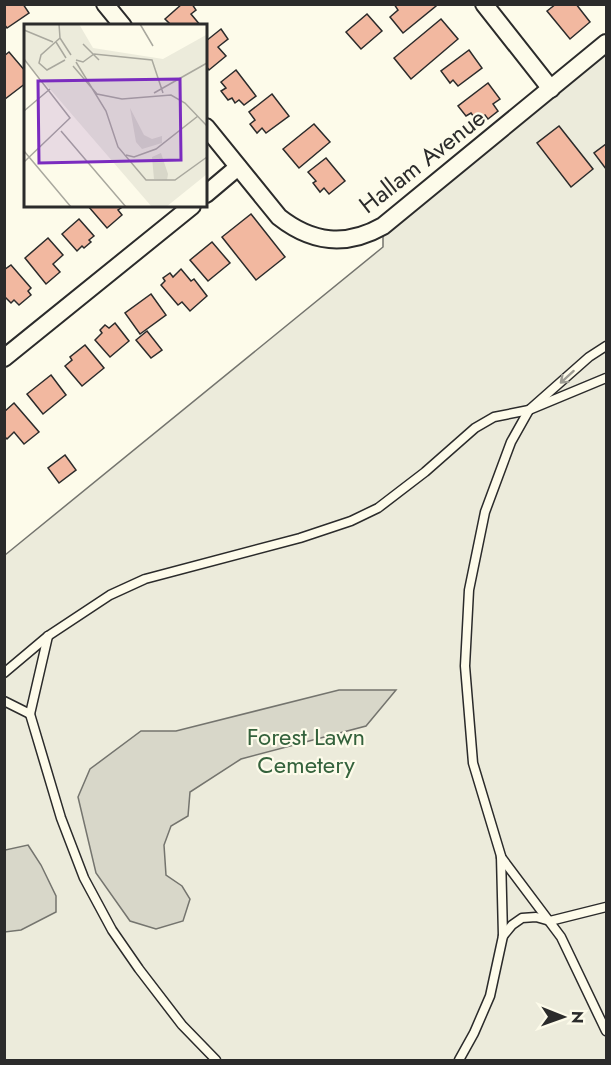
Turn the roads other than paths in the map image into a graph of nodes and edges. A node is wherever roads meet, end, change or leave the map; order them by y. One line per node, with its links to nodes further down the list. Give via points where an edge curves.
1 (105, 4): 3 (street)
2 (484, 4): 5 (street)
3 (121, 24)
4 (606, 44): 5 (street, Hallam Avenue)
5 (551, 89): 7 (street, Hallam Avenue, via 383,226 365,236 328,239 292,227)
6 (207, 128): 7 (street, Hallam Avenue)
7 (238, 168): 8 (street)
8 (207, 193)
9 (191, 207): 11 (street)
10 (606, 346): 13 (lane, one-way to 13)
11 (4, 358)
12 (606, 378): 13 (lane)
13 (530, 410): 14 (lane, via 494,417 476,428 378,508 351,521 145,579 110,595); 18 (lane, via 511,442 485,512 469,590 466,630 473,763)
14 (48, 636): 15 (lane); 17 (lane)
15 (4, 673)
16 (4, 701): 17 (lane)
17 (30, 714): 23 (lane, via 84,878 112,930 182,1025)
18 (501, 856): 20 (lane); 21 (lane)
19 (606, 907): 20 (lane)
20 (550, 921): 21 (lane, via 522,918); 22 (lane)
21 (503, 936): 24 (lane, via 490,996)
22 (606, 1031)
23 (216, 1060)
24 (459, 1060)

